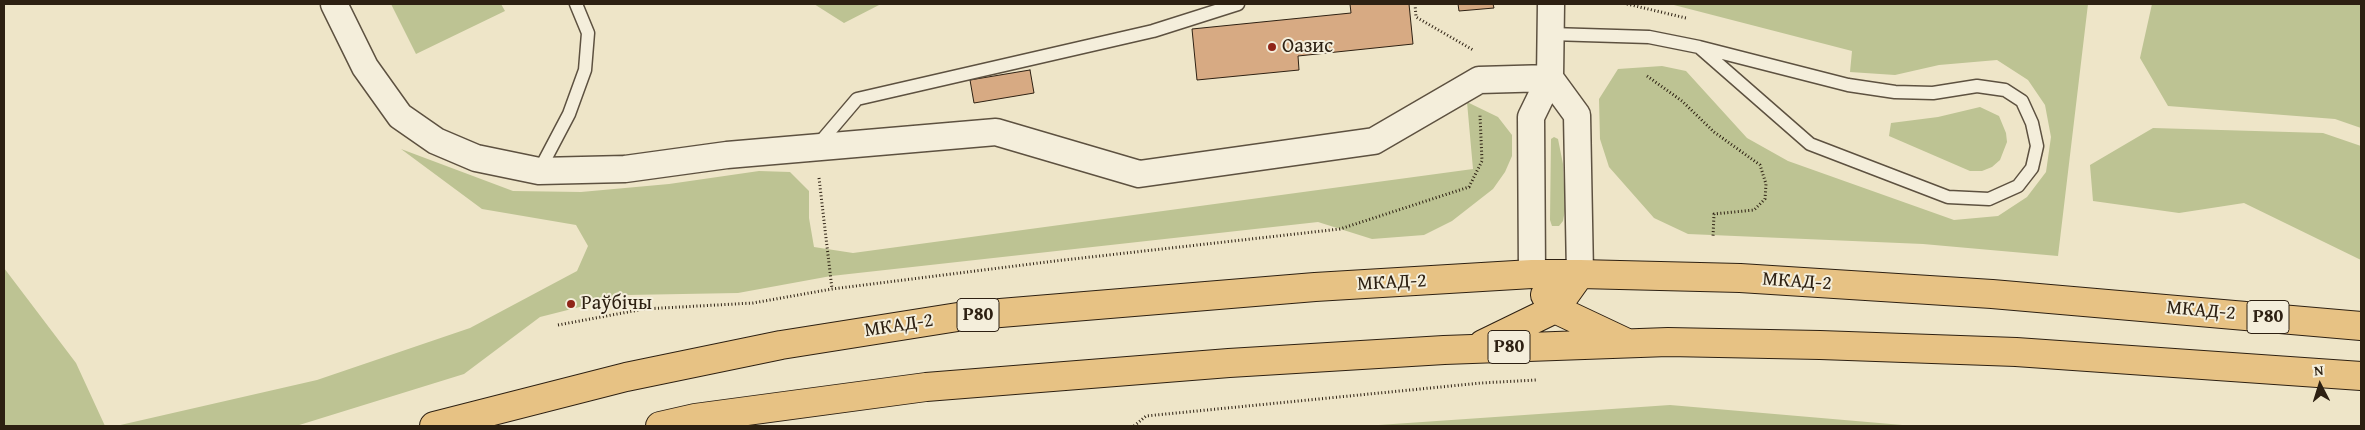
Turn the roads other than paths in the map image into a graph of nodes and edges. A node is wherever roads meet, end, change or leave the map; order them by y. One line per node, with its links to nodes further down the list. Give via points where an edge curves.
1 (334, 4): 9 (street, via 365,67 400,116 436,141 476,158)
2 (576, 4): 9 (lane, via 588,33 585,70 569,114)
3 (1238, 4): 8 (lane, via 1152,31 856,98)
4 (1551, 4): 5 (street)
5 (1551, 34): 6 (lane, via 1649,37); 7 (street)
6 (1699, 47): 6 (lane, via 1810,144 1948,197 1989,199 2018,186 2032,168 2037,146 2032,123 2022,101 2005,90 1977,86 1933,93 1848,86)
7 (1550, 78): 8 (street, via 1480,67 1374,141 1139,174 996,132); 10 (street, via 1532,117); 11 (street, via 1577,115)
8 (816, 148): 9 (street, via 726,155 625,169)
9 (539, 171)
10 (1532, 274): 11 (highway, МКАД-2 / Р80); 12 (highway); 17 (highway, МКАД-2 / Р80, via 1315,287 964,316 781,345 626,377)
11 (1580, 274): 12 (highway); 13 (highway, МКАД-2 / Р80, via 1740,278 1992,294)
12 (1555, 309): 14 (highway); 15 (highway)
13 (2361, 326)
14 (1629, 344): 15 (highway, Р80); 16 (highway, Р80, via 1820,344)
15 (1475, 348): 18 (highway, Р80, via 926,387 695,418)
16 (2361, 376)
17 (434, 426)
18 (660, 426)

